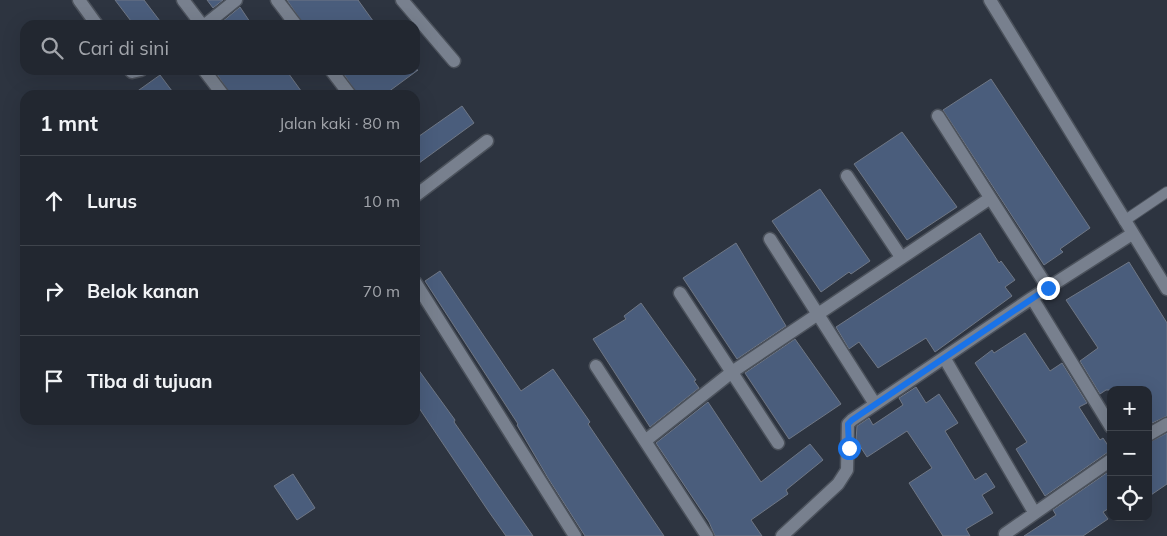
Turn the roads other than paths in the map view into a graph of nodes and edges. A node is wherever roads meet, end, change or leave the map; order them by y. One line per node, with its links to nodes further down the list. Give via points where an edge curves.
1 (79, 0): 7 (street)
2 (183, 0): 8 (street)
3 (236, 0): 9 (street)
4 (277, 0): 10 (street)
5 (402, 0): 11 (street)
6 (990, 0): 24 (street)
7 (93, 20)
8 (199, 20)
9 (210, 20)
10 (292, 20)
11 (419, 20)
12 (420, 21): 13 (street)
13 (454, 61)
14 (208, 75): 16 (street)
15 (335, 75): 17 (street)
16 (219, 90)
17 (346, 90)
18 (938, 116): 23 (street)
19 (488, 141): 21 (street)
20 (847, 176): 27 (street)
21 (420, 192)
22 (1167, 192): 24 (lane)
23 (990, 199): 27 (street); 28 (street)
24 (1124, 222): 25 (street)
25 (1132, 234): 28 (street); 29 (street)
26 (770, 239): 33 (street)
27 (901, 257): 33 (street)
28 (1048, 288): 32 (street)
29 (1167, 289)
30 (420, 290): 46 (street)
31 (680, 293): 36 (street)
32 (1032, 298): 34 (street); 38 (street)
33 (819, 313): 36 (street); 37 (street)
34 (945, 358): 37 (street); 44 (street)
35 (596, 366): 41 (street)
36 (732, 372): 41 (street); 42 (street)
37 (875, 404): 48 (street, via 848,424 847,470 838,484)
38 (1107, 420)
39 (1167, 424): 40 (street)
40 (1152, 433)
41 (645, 441): 47 (street)
42 (778, 443)
43 (1107, 463): 44 (street)
44 (1034, 512): 45 (street)
45 (1004, 534)
46 (575, 536)
47 (707, 536)
48 (782, 536)

